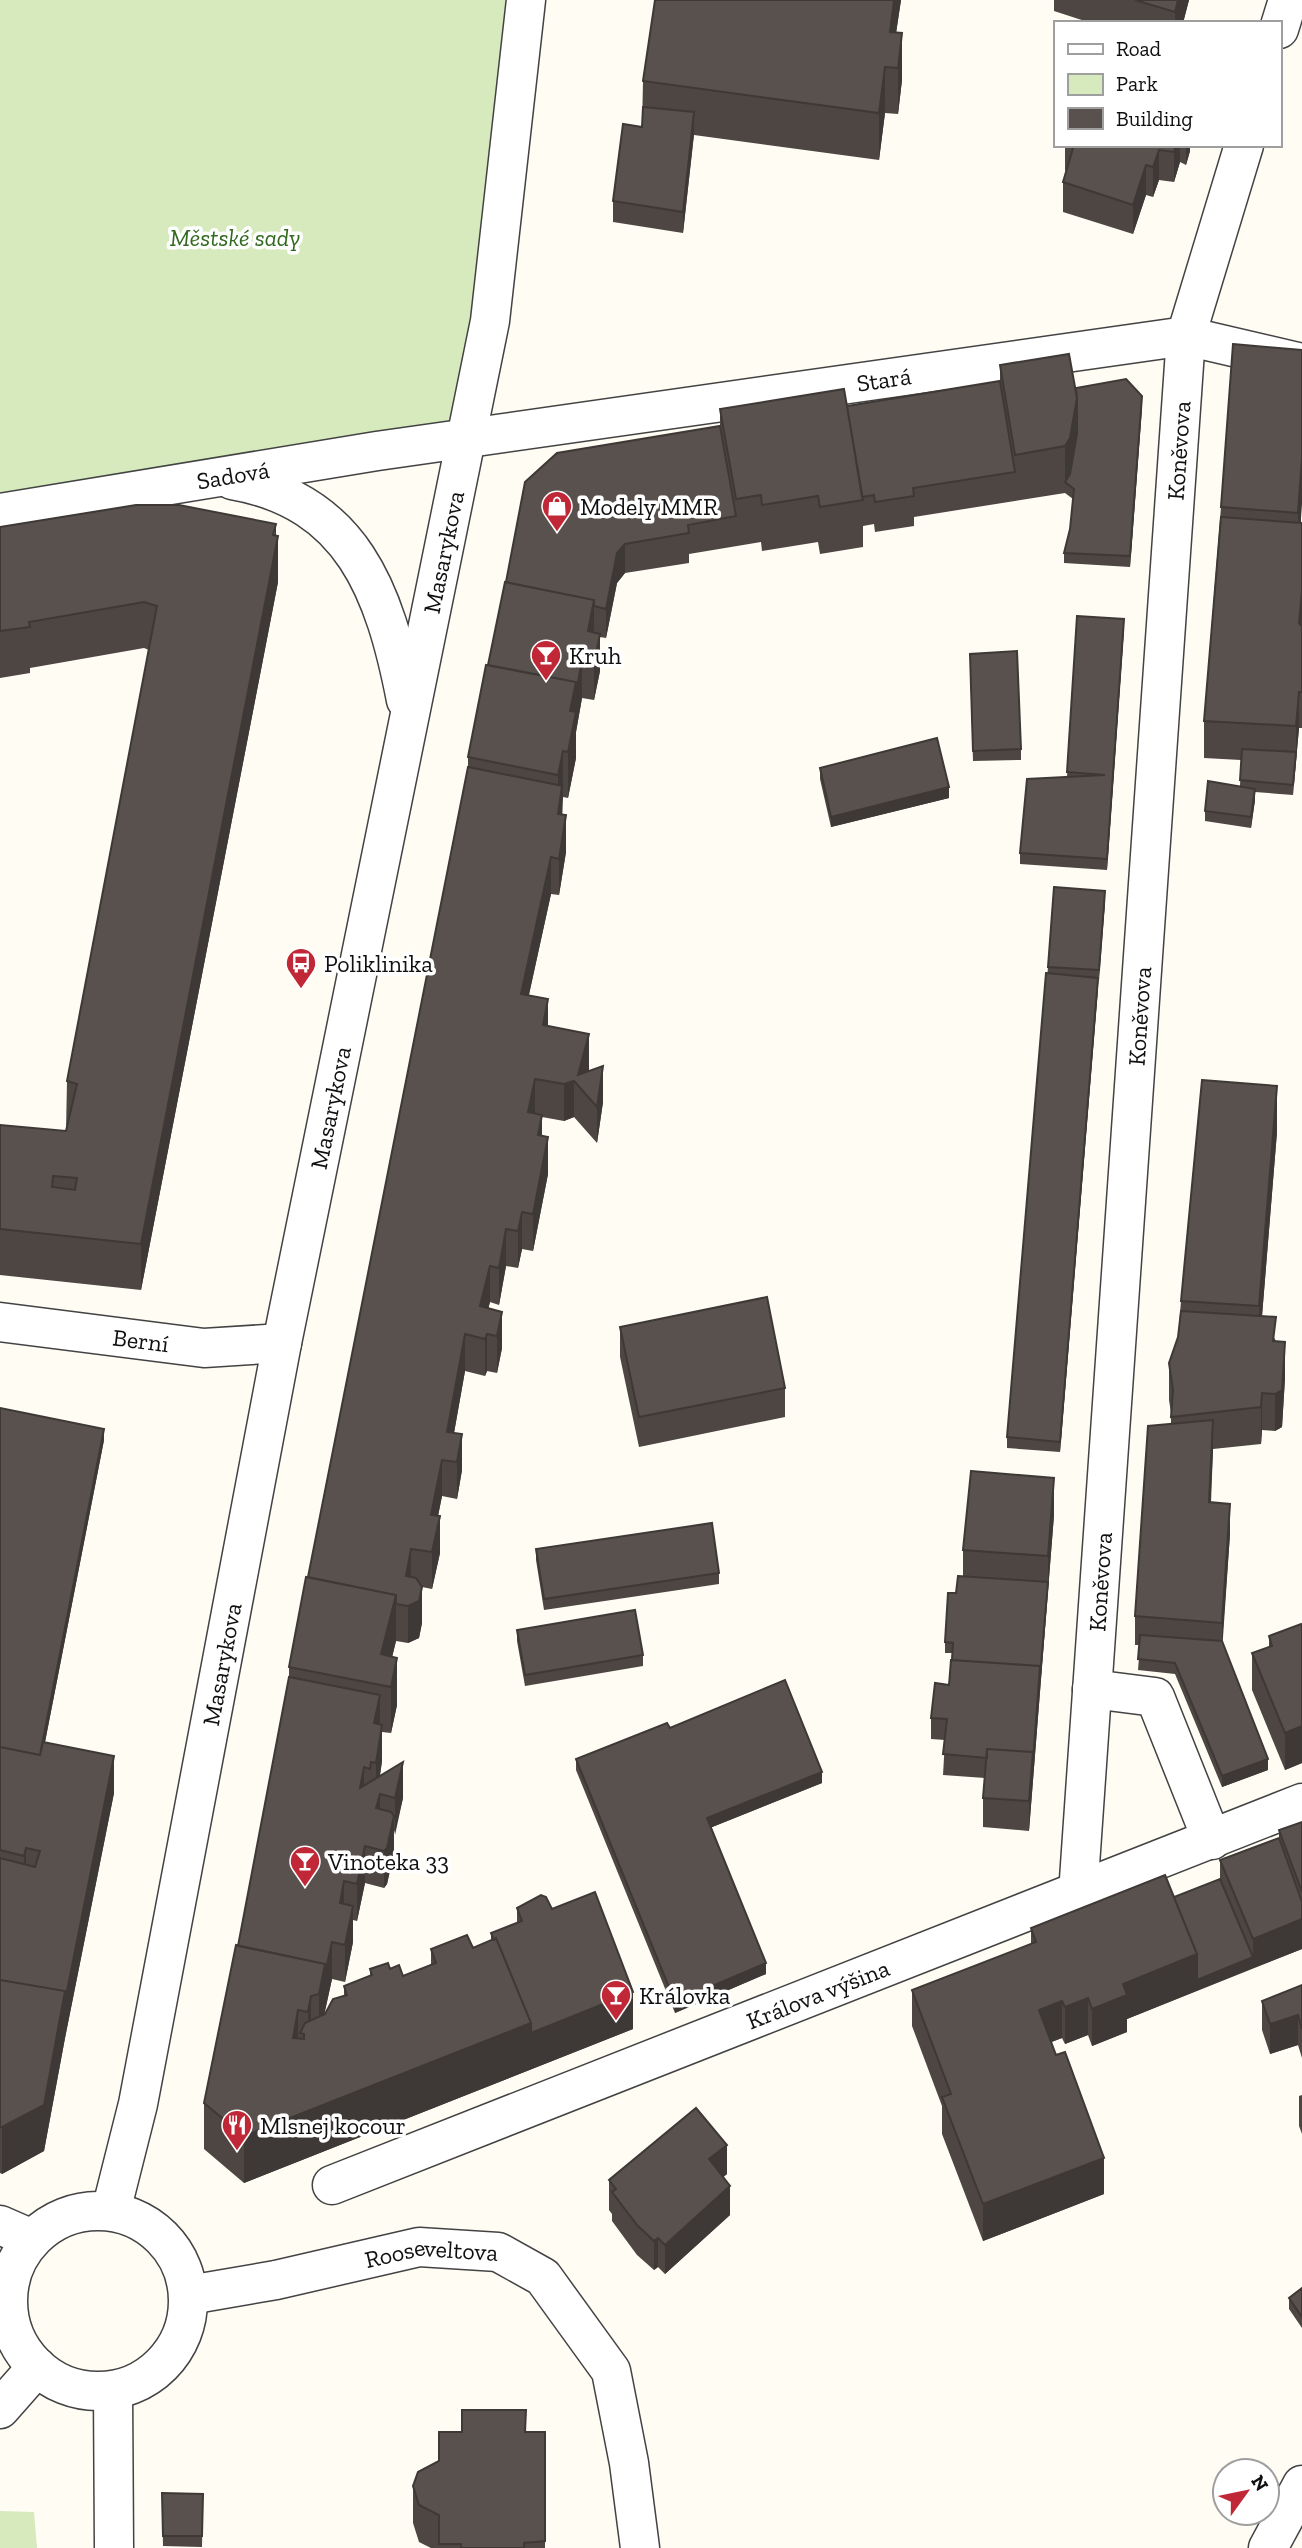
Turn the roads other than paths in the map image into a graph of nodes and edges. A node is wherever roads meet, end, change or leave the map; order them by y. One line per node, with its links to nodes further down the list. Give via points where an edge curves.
1 (526, 0): 7 (street, Masarykova, via 490,321)
2 (1288, 0): 3 (street)
3 (1281, 23)
4 (1243, 147): 5 (street, Koněvova)
5 (1186, 336): 6 (street, Stará); 7 (street, Stará); 13 (street, Koněvova)
6 (1302, 363)
7 (465, 439): 8 (street, Sadová); 10 (street, Masarykova)
8 (220, 478): 9 (street, Sadová); 10 (street, via 256,484 290,497 322,517 346,542 364,566 386,615)
9 (0, 513)
10 (409, 715): 12 (street, Masarykova)
11 (0, 1322): 12 (street, Berní, via 204,1348)
12 (282, 1343): 18 (street, Masarykova, via 138,2104)
13 (1092, 1689): 15 (street, via 1155,1697); 16 (street, Koněvova)
14 (1302, 1803): 15 (street, Králova výšina)
15 (1212, 1840): 16 (street, Králova výšina)
16 (1078, 1894): 17 (street, Králova výšina)
17 (332, 2185)
18 (111, 2211): 19 (street, via 82,2211); 20 (street, via 149,2226 177,2256)
19 (16, 2232): 21 (street, via 9,2318 19,2345)
20 (189, 2295): 22 (street, via 185,2328 170,2358 145,2379); 26 (street, Rooseveltova, via 419,2247 498,2252 509,2258 542,2277 611,2371)
21 (37, 2367): 22 (street, via 72,2388); 23 (street)
22 (113, 2391): 25 (street)
23 (0, 2409)
24 (1302, 2485): 27 (street)
25 (114, 2548)
26 (640, 2548)
27 (1268, 2548)

